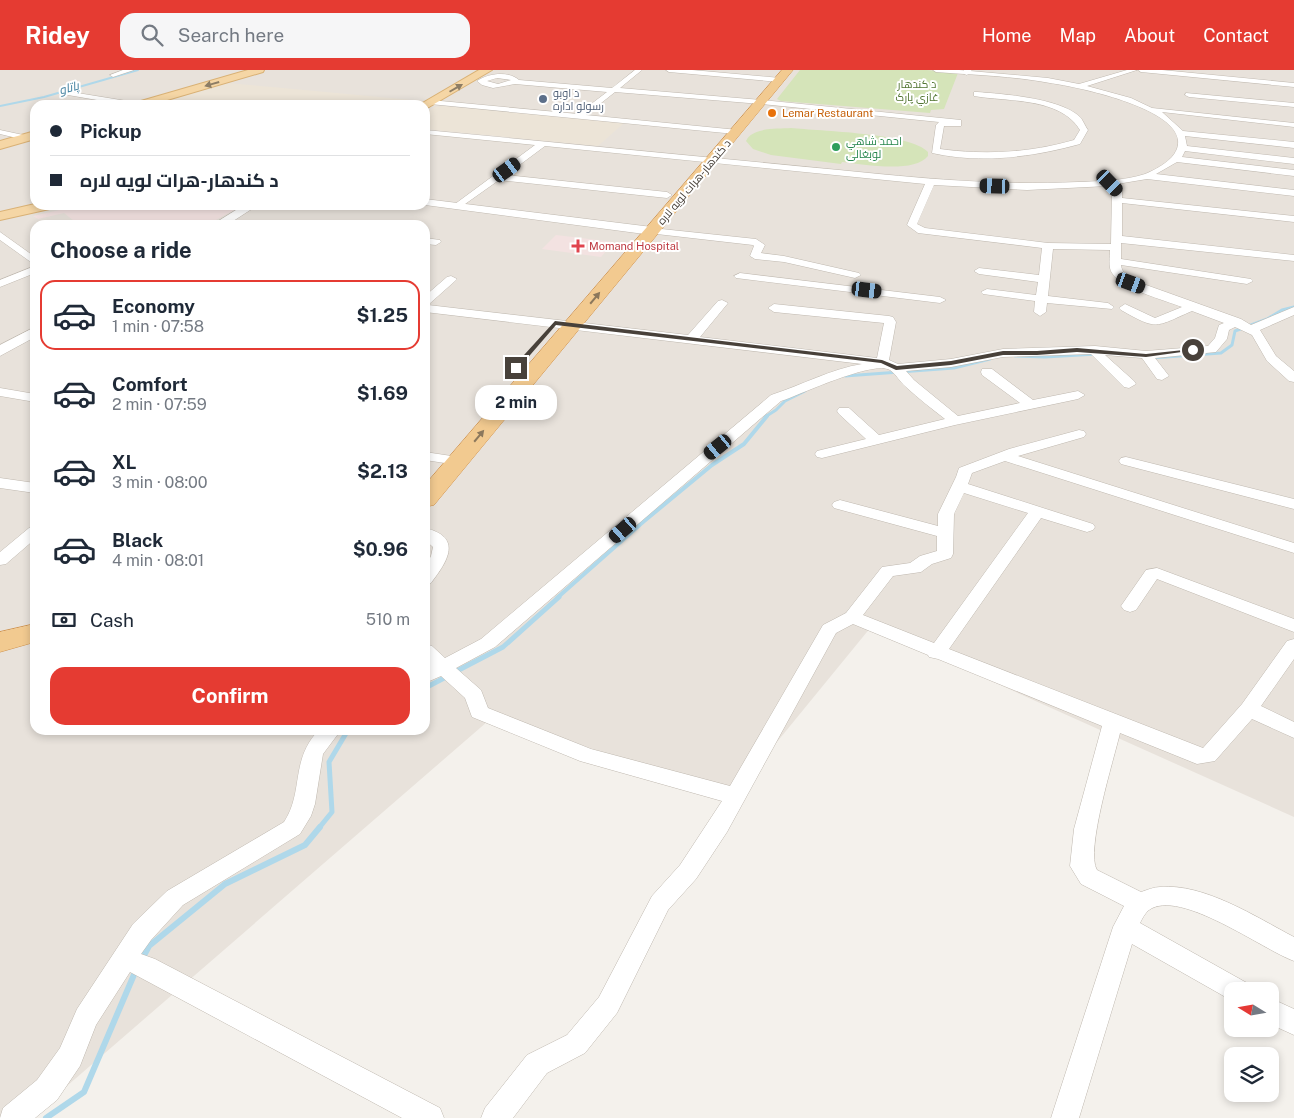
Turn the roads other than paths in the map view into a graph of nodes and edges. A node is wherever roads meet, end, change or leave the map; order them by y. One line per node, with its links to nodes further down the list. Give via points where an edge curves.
1 (131, 70): 9 (street)
2 (259, 70): 19 (main road, one-way to 19)
3 (640, 70): 14 (street)
4 (669, 70): 10 (street)
5 (936, 70): 8 (street)
6 (1134, 70): 13 (street)
7 (1141, 70): 12 (street)
8 (967, 71): 13 (street)
9 (113, 75)
10 (778, 75): 20 (highway, د کندهار-هرات لويه لاره)
11 (480, 76): 14 (street); 21 (main road, one-way to 11)
12 (1294, 85)
13 (1079, 86): 24 (street)
14 (614, 90): 20 (street); 25 (street)
15 (68, 93): 18 (street)
16 (977, 94): 20 (street, via 1012,97 1046,105 1076,118 1084,130 1077,142 1024,155 947,153 935,151 940,125 958,122)
17 (1189, 95): 23 (street)
18 (109, 100)
19 (155, 100)
20 (756, 101): 27 (highway, د کندهار-هرات لويه لاره)
21 (430, 102)
22 (430, 104): 25 (street)
23 (1294, 105)
24 (1147, 108): 26 (street); 30 (street, via 1160,114)
25 (579, 117): 27 (street)
26 (1294, 125)
27 (729, 131): 38 (highway, د کندهار-هرات لويه لاره)
28 (0, 132): 31 (street)
29 (430, 132): 33 (street)
30 (1181, 133): 35 (street); 36 (street)
31 (30, 137)
32 (30, 138): 34 (main road)
33 (544, 143): 38 (street); 42 (street)
34 (0, 145)
35 (1294, 145)
36 (1183, 148): 37 (street); 39 (street)
37 (1176, 159): 40 (street); 41 (street)
38 (705, 160): 43 (street); 46 (highway, د کندهار-هرات لويه لاره); 55 (highway, د کندهار-هرات لويه لاره)
39 (1294, 161)
40 (1294, 173)
41 (1147, 176): 44 (street); 45 (street)
42 (497, 177): 46 (street); 49 (street)
43 (930, 183): 44 (street, via 1027,187); 58 (street, via 912,225 915,228)
44 (1110, 183): 47 (street, via 1117,190)
45 (1294, 193)
46 (667, 195): 55 (highway, د کندهار-هرات لويه لاره)
47 (1118, 200): 53 (street); 57 (street)
48 (430, 203): 49 (street)
49 (458, 206): 55 (street)
50 (30, 209): 52 (main road)
51 (244, 210): 54 (street)
52 (0, 216)
53 (1294, 219)
54 (226, 220)
55 (645, 230): 65 (street, via 756,242 760,245 755,256); 84 (highway, د کندهار-هرات لويه لاره)
56 (0, 234): 59 (street)
57 (1116, 243): 58 (street); 60 (street); 61 (street)
58 (1048, 246): 67 (street)
59 (30, 258)
60 (1294, 258)
61 (1116, 261): 69 (street); 77 (street, via 1116,271 1131,283)
62 (866, 267): 65 (street)
63 (30, 271): 70 (street)
64 (979, 271): 67 (street)
65 (856, 275): 71 (street)
66 (740, 276): 71 (street)
67 (1044, 278): 74 (street)
68 (451, 279): 73 (street)
69 (1247, 281)
70 (0, 284)
71 (849, 288): 75 (street)
72 (987, 292): 74 (street)
73 (430, 298)
74 (1042, 298): 78 (street); 83 (street)
75 (940, 300)
76 (722, 303): 87 (street)
77 (1192, 306): 80 (street, via 1156,322); 85 (street)
78 (1108, 307)
79 (774, 308): 93 (street, via 889,320)
80 (1125, 308)
81 (430, 309): 84 (street)
82 (1294, 310): 85 (street, via 1263,325)
83 (1040, 312)
84 (563, 324): 87 (street); 101 (highway, د کندهار-هرات لويه لاره); 111 (highway, د کندهار-هرات لويه لاره, one-way to 84)
85 (1244, 326): 91 (street, via 1223,328 1212,349); 95 (street, via 1256,333 1271,358)
86 (30, 334): 88 (street)
87 (691, 339): 93 (street)
88 (0, 352)
89 (1098, 354): 91 (street); 92 (street); 93 (street, via 1003,353 951,363); 97 (street)
90 (1226, 355): 91 (street)
91 (1148, 359): 96 (street)
92 (1063, 360)
93 (893, 368): 104 (street); 137 (street, via 870,366 846,370 776,398 488,643)
94 (988, 372): 102 (street)
95 (1291, 374)
96 (1162, 376)
97 (1129, 384)
98 (0, 392): 100 (street)
99 (1078, 395): 102 (street)
100 (30, 397)
101 (490, 398)
102 (1031, 405): 104 (street)
103 (844, 411): 106 (street)
104 (955, 421): 106 (street)
105 (1079, 434): 109 (street)
106 (876, 440): 108 (street)
107 (451, 443): 110 (highway)
108 (822, 454)
109 (1011, 454): 121 (street, via 964,471 946,514); 124 (street, via 1011,458)
110 (431, 457): 111 (street)
111 (458, 461): 116 (highway, د کندهار-هرات لويه لاره)
112 (1126, 462): 117 (street)
113 (0, 483): 114 (street)
114 (30, 487)
115 (964, 488): 119 (street)
116 (430, 494)
117 (1294, 504)
118 (840, 505): 121 (street)
119 (1038, 511): 120 (street); 134 (street)
120 (1087, 527)
121 (944, 533): 128 (street, via 945,554 926,560 915,568 888,571)
122 (30, 535): 125 (street)
123 (430, 536): 126 (street, via 442,547)
124 (1294, 548)
125 (0, 560)
126 (430, 571)
127 (1130, 606): 129 (street, via 1152,574 1157,573)
128 (852, 617): 134 (street); 143 (street, via 830,628)
129 (1294, 626)
130 (30, 634): 131 (highway)
131 (0, 642)
132 (1294, 645): 139 (street)
133 (30, 650): 136 (highway)
134 (936, 653): 140 (street)
135 (430, 655): 137 (street)
136 (0, 658)
137 (447, 670): 138 (street); 143 (street, via 474,695 479,712 534,736 588,756)
138 (430, 675)
139 (1249, 709): 140 (street, via 1208,756 1197,756); 141 (street)
140 (1113, 723): 144 (street, via 1085,829 1082,866 1089,877)
141 (1294, 731)
142 (324, 735): 147 (street, via 309,758 300,819 292,828 175,898 142,932)
143 (736, 796): 153 (street, via 688,872 660,903 608,1005 576,1044 537,1064)
144 (1140, 903): 145 (street); 146 (street, via 1157,895 1185,898 1221,912)
145 (1125, 927): 148 (street); 154 (street)
146 (1294, 950)
147 (134, 962): 151 (street, via 86,1018 70,1056 47,1090); 152 (street)
148 (1224, 983)
149 (1279, 1015): 150 (street)
150 (1294, 1023)
151 (13, 1118)
152 (430, 1118)
153 (495, 1118)
154 (1065, 1118)

